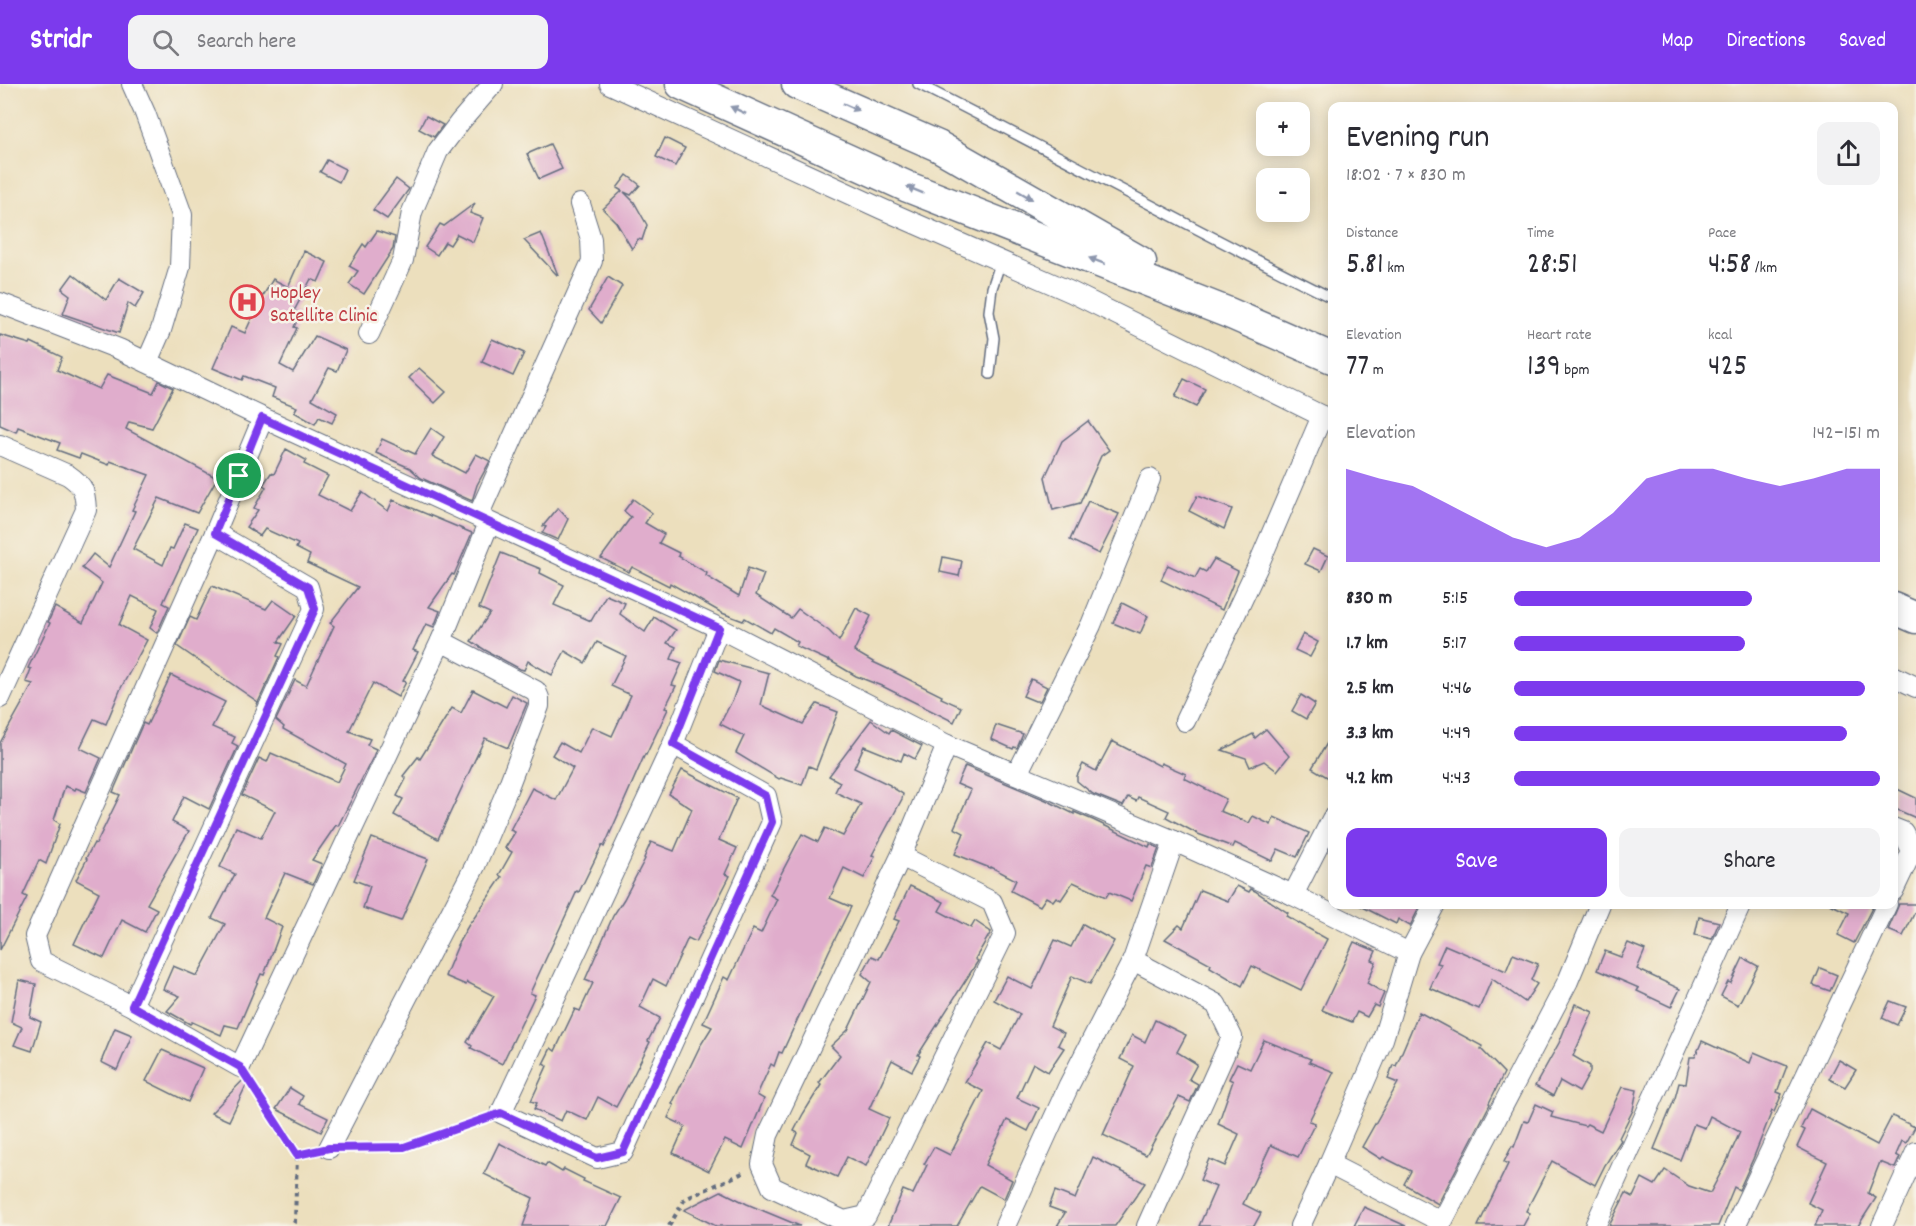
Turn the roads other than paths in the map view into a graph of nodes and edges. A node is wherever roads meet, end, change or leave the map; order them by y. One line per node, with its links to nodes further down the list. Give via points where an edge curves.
1 (132, 84): 14 (street, via 182,215 180,267)
2 (493, 84): 12 (street, via 438,151 412,212 403,260)
3 (610, 84): 8 (street)
4 (681, 84): 11 (main road, one-way to 4, via 908,187)
5 (797, 84): 11 (main road, one-way to 11, via 938,146)
6 (918, 84): 9 (lane)
7 (580, 204): 20 (street, via 591,239 592,261)
8 (1001, 261): 15 (lane, via 989,312 994,338); 17 (street)
9 (1328, 296)
10 (0, 303): 14 (street)
11 (1229, 313): 13 (main road)
12 (369, 334)
13 (1328, 356)
14 (147, 362): 16 (street)
15 (990, 374)
16 (262, 418): 20 (street); 21 (street)
17 (1327, 418): 29 (street)
18 (0, 445): 28 (street, via 76,480 83,487 86,510)
19 (1150, 479): 32 (street, via 1090,625)
20 (483, 519): 24 (street); 25 (street)
21 (215, 533): 45 (street, via 308,587 315,609); 45 (street, via 35,936 41,961)
22 (1898, 610): 23 (main road)
23 (1916, 618)
24 (719, 628): 30 (street); 31 (street)
25 (441, 641): 45 (street, via 240,1067); 46 (street, via 536,691 539,706 475,866)
26 (1898, 678): 27 (street)
27 (1916, 687)
28 (0, 698)
29 (1185, 721)
30 (673, 744): 30 (street, via 501,1113 597,1158 623,1152 772,822 766,796)
31 (947, 746): 32 (street); 36 (street)
32 (1017, 774): 35 (street)
33 (1328, 827): 38 (street)
34 (1898, 830): 37 (street, via 1904,832 1912,852)
35 (1174, 841): 38 (street); 44 (street)
36 (901, 856): 36 (street, via 768,1135 762,1164 772,1187 844,1221 866,1216 1005,933 992,902)
37 (1898, 881)
38 (1293, 895): 43 (street)
39 (1432, 909): 43 (street)
40 (1598, 909): 48 (street, via 1568,981 1442,1222)
41 (1739, 909): 52 (street)
42 (1885, 909): 53 (street)
43 (1409, 953): 48 (street, via 1383,1039)
44 (1133, 960): 49 (street, via 1069,1085); 50 (street, via 1216,1004 1232,1037)
45 (132, 1006)
46 (329, 1148)
47 (1916, 1152): 54 (street)
48 (1329, 1164): 51 (street)
49 (1005, 1226)
50 (1147, 1226)
51 (1300, 1226)
52 (1595, 1226)
53 (1735, 1226)
54 (1882, 1226)

